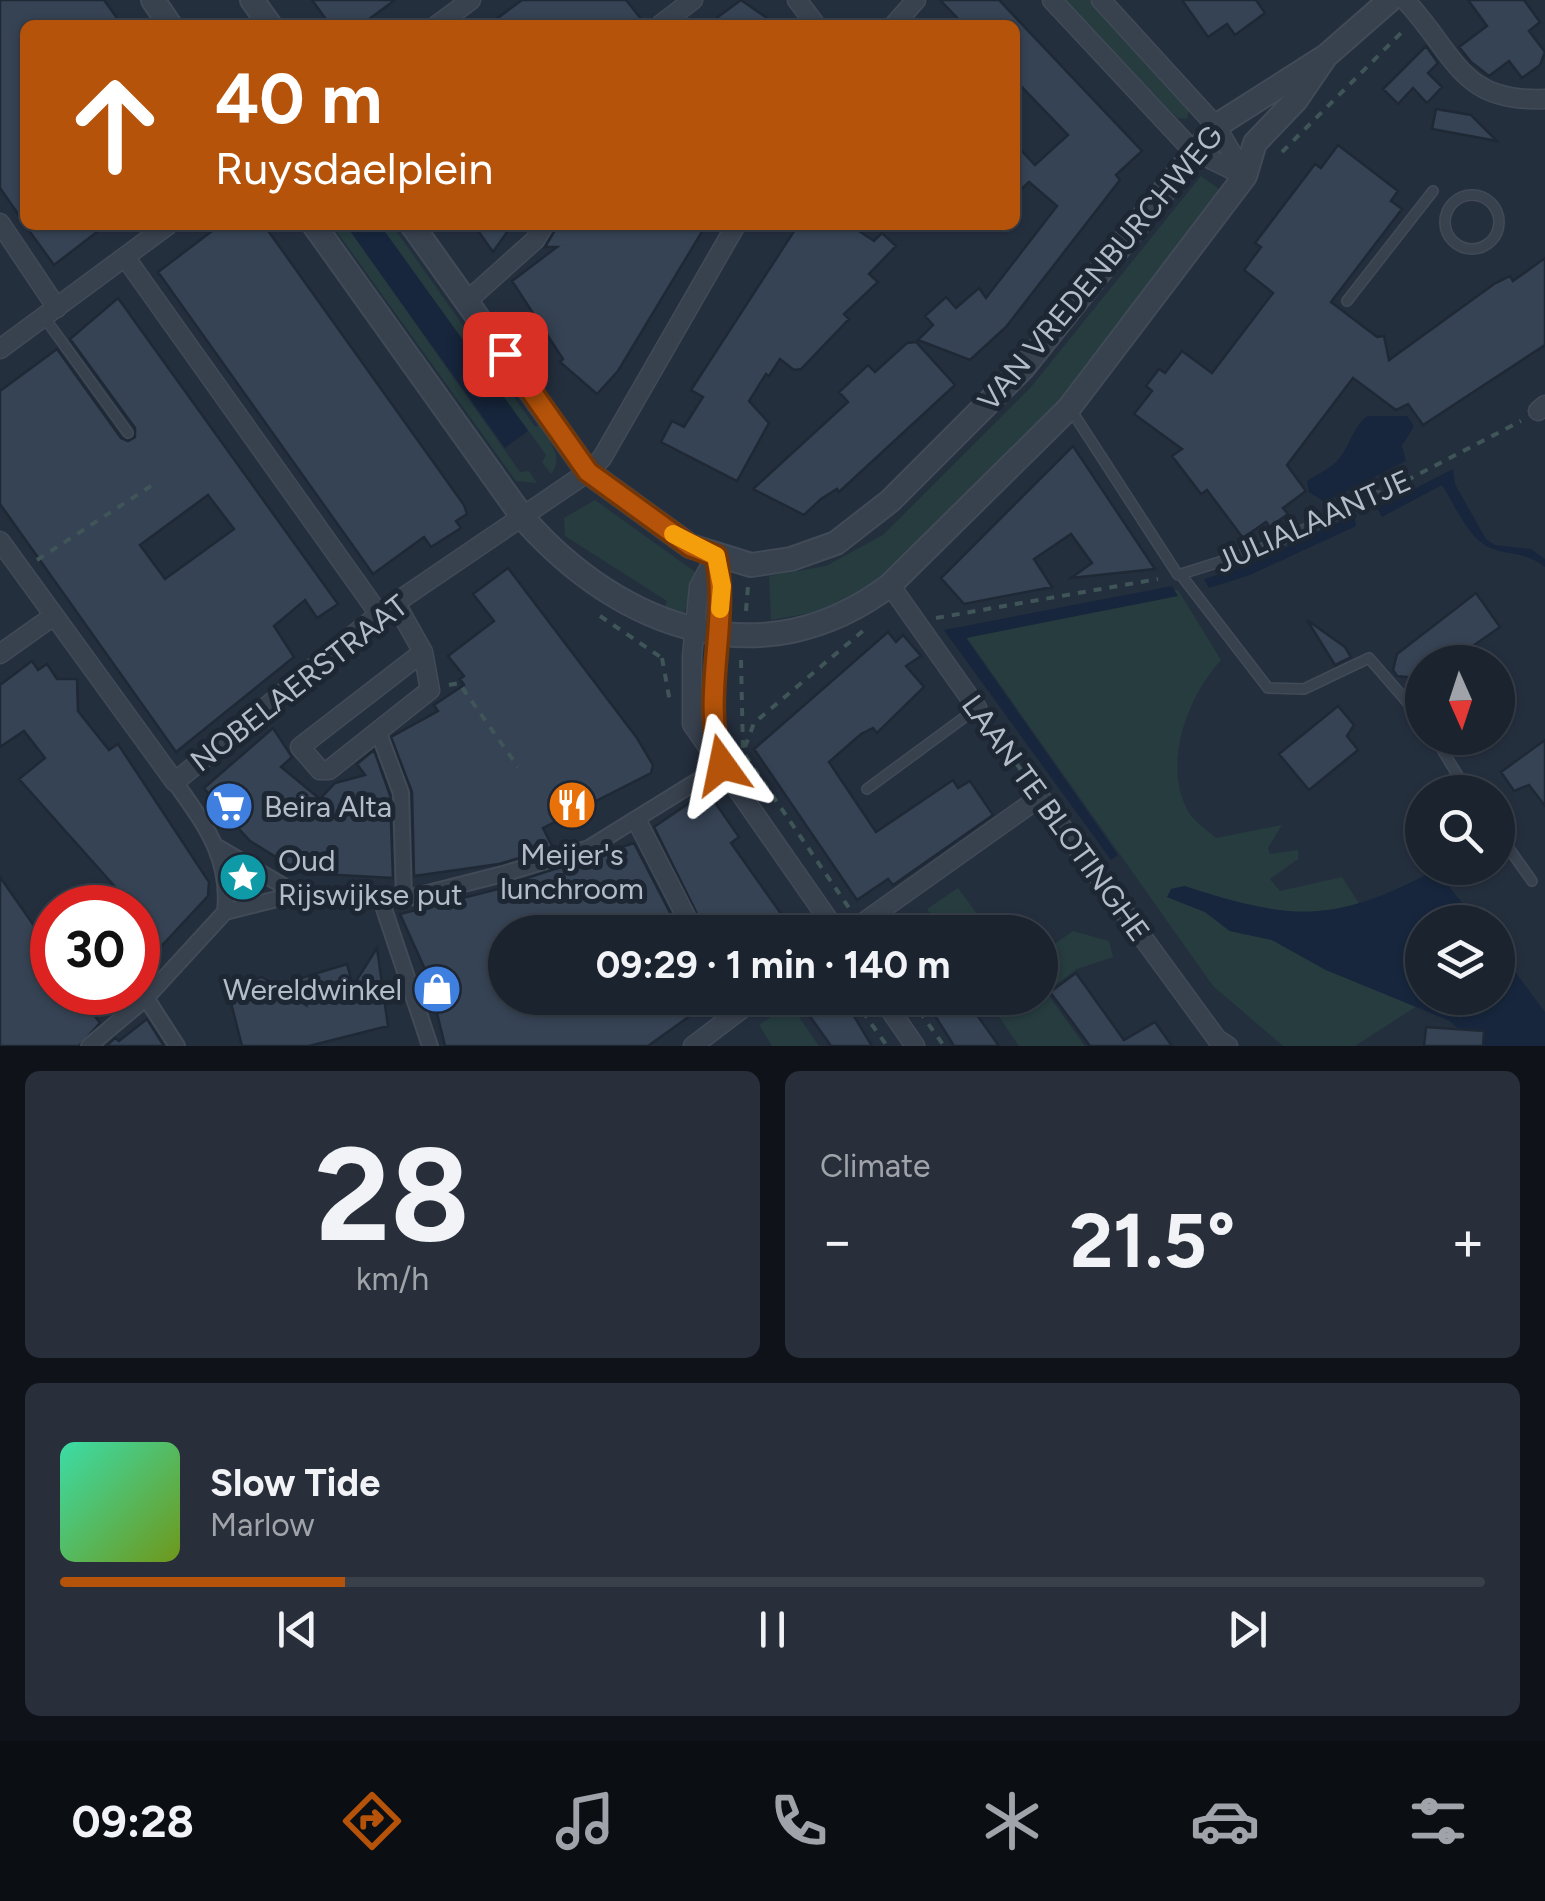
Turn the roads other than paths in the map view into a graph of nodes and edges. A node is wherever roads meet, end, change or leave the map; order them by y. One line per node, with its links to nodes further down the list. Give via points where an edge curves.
1 (472, 0): 9 (street)
2 (693, 0): 10 (street)
3 (797, 0): 11 (street)
4 (916, 0): 12 (street)
5 (1052, 0): 16 (street)
6 (1102, 0): 15 (street)
7 (1390, 0): 13 (street, VAN VREDENBURCHWEG)
8 (1405, 0): 14 (street, via 1477,88)
9 (444, 20)
10 (667, 20)
11 (812, 20)
12 (898, 20)
13 (1326, 56): 15 (street, VAN VREDENBURCHWEG); 17 (street, VAN VREDENBURCHWEG, via 1254,144)
14 (1545, 99)
15 (1216, 126): 16 (street, VAN VREDENBURCHWEG); 17 (street)
16 (1192, 150): 17 (street); 37 (street, VAN VREDENBURCHWEG, via 1024,366 890,501 836,543 791,560 751,565)
17 (1245, 176): 31 (street, VAN VREDENBURCHWEG)
18 (1433, 191): 28 (lane)
19 (1451, 204): 19 (lane, via 1446,230 1461,247 1485,247 1497,235 1500,219 1482,195 1464,195)
20 (0, 223): 29 (street)
21 (161, 230): 26 (street)
22 (318, 230): 35 (street, VAN VREDENBURCHWEG)
23 (416, 230): 27 (street)
24 (541, 230): 27 (street)
25 (733, 230): 33 (street, NOBELAERSTRAAT)
26 (125, 257): 29 (street); 41 (street)
27 (466, 301): 33 (street)
28 (1347, 301)
29 (50, 312): 30 (street); 32 (lane)
30 (0, 350)
31 (1069, 408): 38 (lane); 39 (street, VAN VREDENBURCHWEG)
32 (128, 434)
33 (588, 472): 35 (street, NOBELAERSTRAAT); 37 (street, via 690,546)
34 (1378, 496): 38 (lane, JULIALAANTJE, via 1274,544)
35 (524, 519): 40 (street, NOBELAERSTRAAT); 43 (street, VAN VREDENBURCHWEG, via 555,554 586,575 655,620)
36 (0, 541): 42 (street)
37 (716, 556): 43 (street, via 700,587); 44 (street, via 722,586)
38 (1180, 575): 47 (lane, via 1268,688 1304,689 1369,658)
39 (890, 585): 44 (street, VAN VREDENBURCHWEG, via 830,622 742,645); 48 (street, LAAN TE BLOTINGHE)
40 (396, 604): 41 (street, NOBELAERSTRAAT); 45 (street)
41 (379, 614): 51 (street, NOBELAERSTRAAT)
42 (52, 617): 46 (street); 51 (street)
43 (693, 632): 44 (street, VAN VREDENBURCHWEG); 50 (street, via 692,724)
44 (718, 635): 50 (street, via 712,734)
45 (423, 652): 49 (street, via 430,690); 49 (street, via 300,747 320,770 329,770)
46 (0, 654)
47 (1405, 699)
48 (976, 708): 52 (lane)
49 (378, 731): 58 (street, via 402,793)
50 (722, 765): 53 (street); 62 (street)
51 (175, 782): 54 (street)
52 (867, 789)
53 (637, 821): 58 (street, via 589,848); 61 (street)
54 (219, 848): 57 (street); 60 (street, via 228,884)
55 (1515, 857): 56 (lane)
56 (1532, 881)
57 (297, 894): 59 (street); 60 (street)
58 (404, 899): 59 (street)
59 (381, 900): 71 (street)
60 (225, 912): 64 (street)
61 (685, 915)
62 (826, 915)
63 (875, 915): 74 (street, LAAN TE BLOTINGHE, via 1040,797)
64 (160, 983)
65 (126, 1015): 69 (street)
66 (157, 1015): 70 (street)
67 (728, 1015): 72 (street)
68 (894, 1015): 73 (street)
69 (90, 1046)
70 (176, 1046)
71 (430, 1046)
72 (694, 1046)
73 (915, 1046)
74 (1228, 1046)

